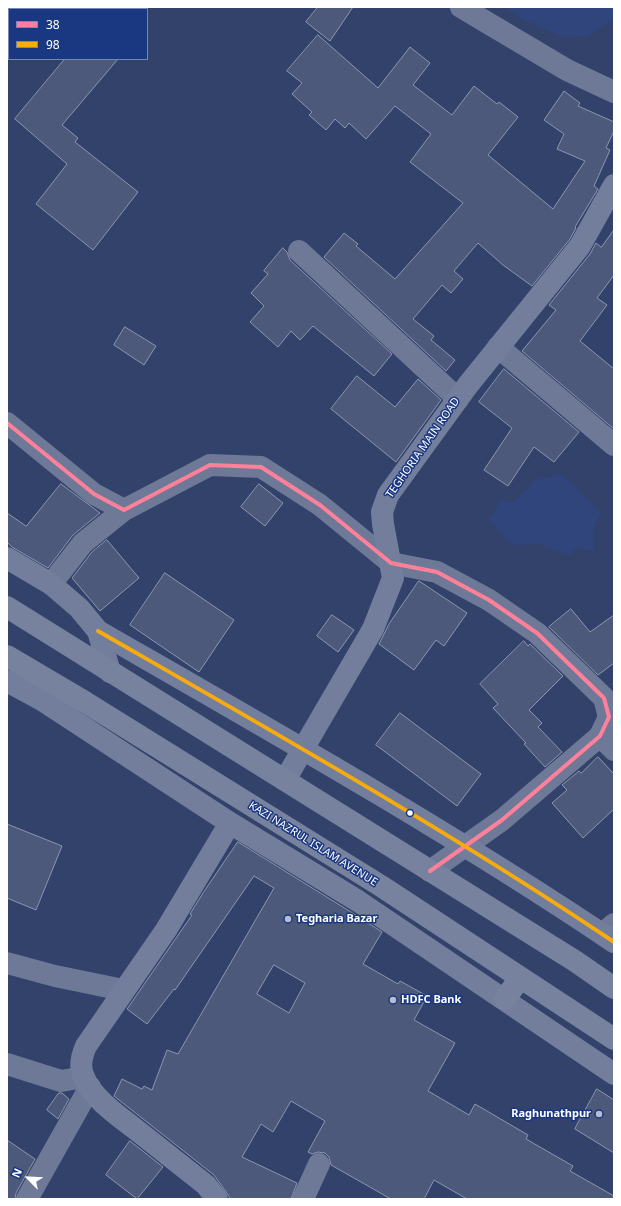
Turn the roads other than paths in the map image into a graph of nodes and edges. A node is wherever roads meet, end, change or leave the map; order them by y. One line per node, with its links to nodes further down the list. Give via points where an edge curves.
1 (461, 7): 2 (street, via 567,70)
2 (614, 92)
3 (614, 185): 5 (street, TEGHORIA MAIN ROAD, via 580,246)
4 (299, 251): 6 (street)
5 (498, 347): 6 (street, TEGHORIA MAIN ROAD); 8 (street)
6 (458, 399): 11 (street, TEGHORIA MAIN ROAD, via 388,495 382,512 382,524)
7 (7, 423): 9 (street, via 94,494)
8 (614, 445)
9 (124, 510): 11 (street, via 210,465 262,467 320,505); 12 (street, via 83,543)
10 (7, 558): 12 (street)
11 (391, 563): 18 (street, via 437,572 489,600 537,633 604,698 609,717); 19 (street, TEGHORIA MAIN ROAD, via 393,578 373,630)
12 (51, 584): 14 (street, via 79,608)
13 (7, 607): 16 (main road)
14 (98, 631): 16 (street); 19 (street)
15 (7, 656): 26 (main road, KAZI NAZRUL ISLAM AVENUE, via 86,702 381,886)
16 (110, 672): 20 (main road)
17 (7, 681): 21 (street, via 42,700)
18 (607, 743): 22 (street)
19 (303, 749): 20 (street, TEGHORIA MAIN ROAD); 22 (street)
20 (285, 780): 23 (main road)
21 (230, 823): 28 (street, via 166,930); 29 (street, via 358,901)
22 (466, 846): 23 (street); 24 (street)
23 (430, 871): 27 (main road)
24 (610, 933)
25 (7, 963): 28 (street)
26 (520, 978): 29 (main road); 30 (main road, KAZI NAZRUL ISLAM AVENUE)
27 (614, 988)
28 (123, 990): 33 (street, via 86,1046 81,1058 81,1067)
29 (505, 999): 32 (street)
30 (614, 1040)
31 (7, 1064): 33 (street, via 61,1081)
32 (614, 1074)
33 (87, 1082): 35 (street); 36 (street, via 102,1101 206,1185)
34 (320, 1164): 37 (street)
35 (27, 1199)
36 (217, 1199)
37 (302, 1199)

